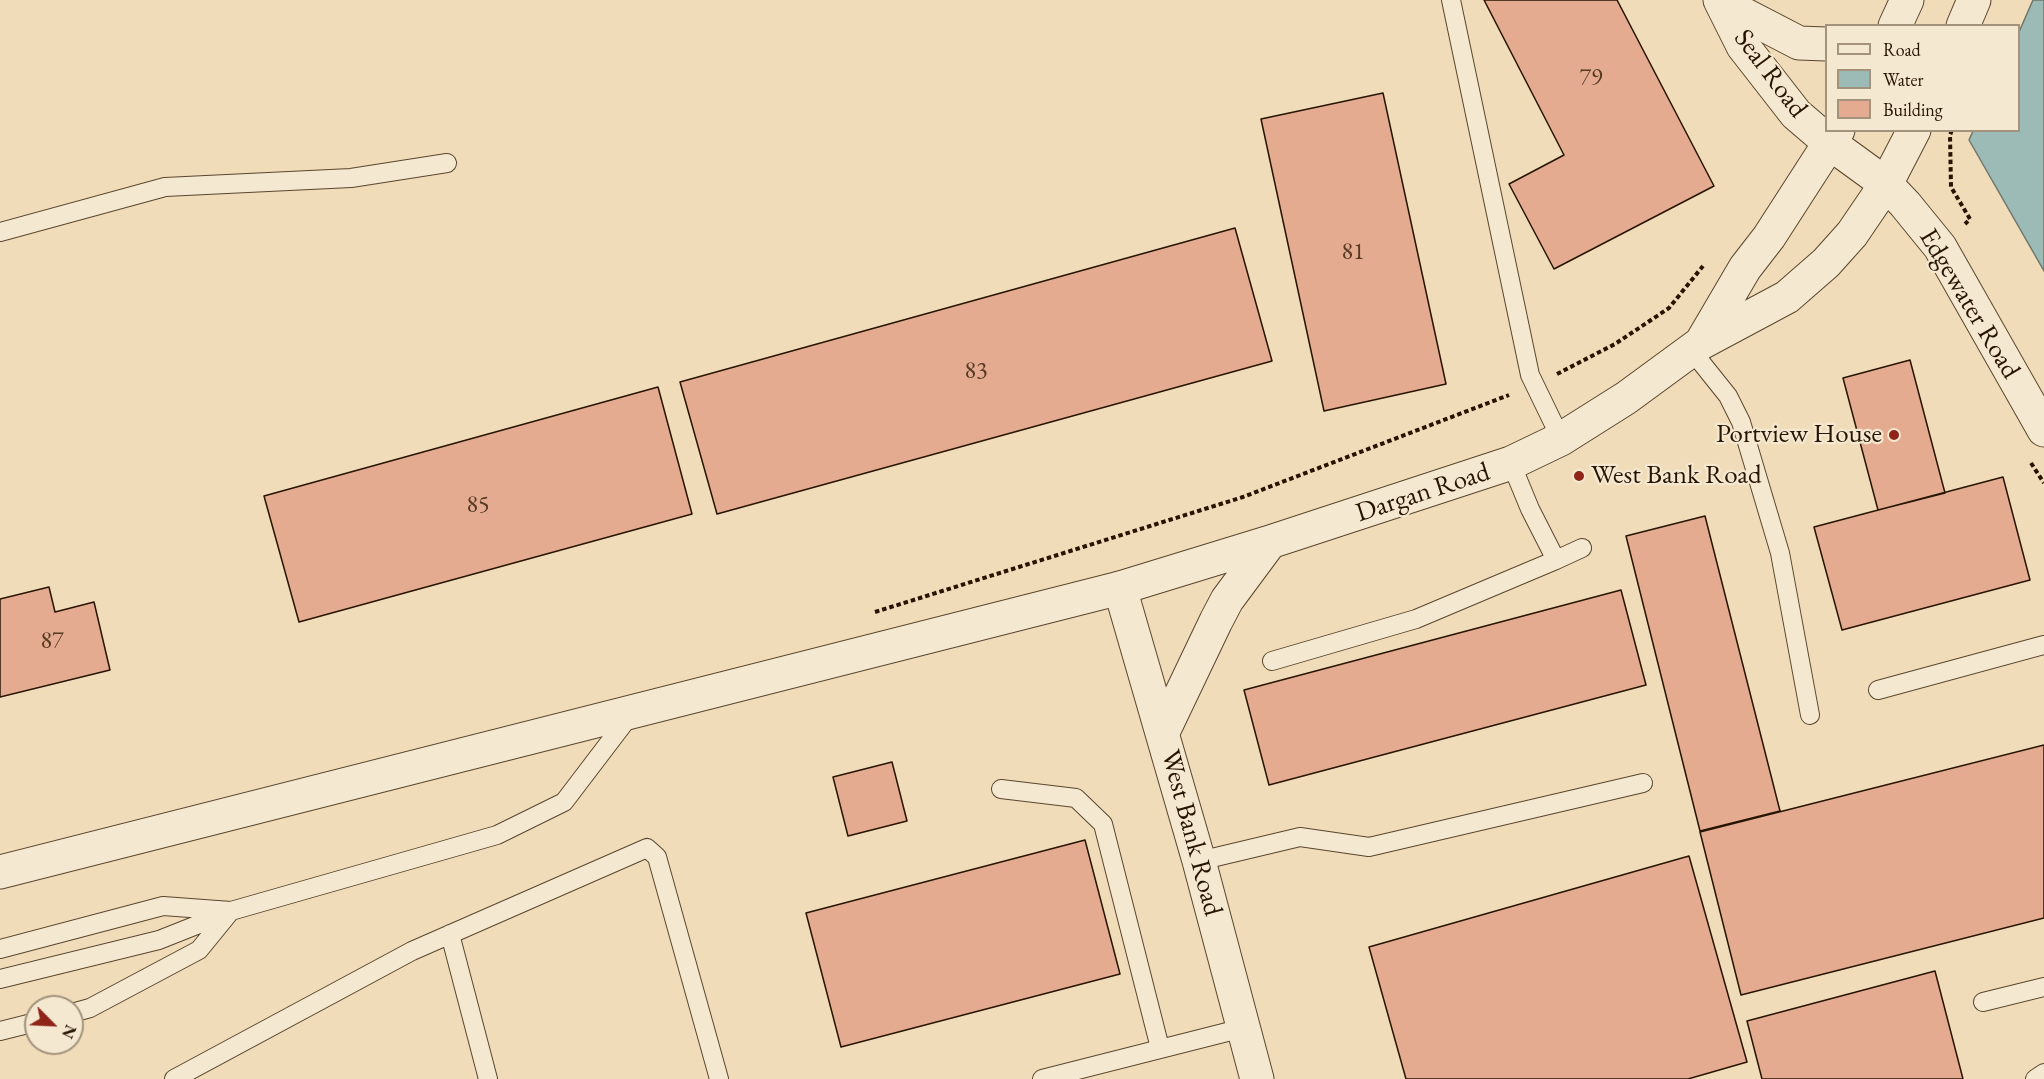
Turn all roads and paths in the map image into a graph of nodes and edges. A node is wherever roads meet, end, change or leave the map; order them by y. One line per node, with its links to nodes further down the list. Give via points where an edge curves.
1 (1450, 0): 16 (lane)
2 (1974, 0): 4 (street)
3 (1721, 1): 5 (street, via 1799,43); 6 (street, Seal Road, via 1743,46 1776,91 1796,114)
4 (1964, 24)
5 (1825, 44)
6 (1825, 132)
7 (1913, 132): 11 (street, Dargan Road)
8 (1951, 132): 13 (path, via 1951,187 1971,219)
9 (1834, 137): 11 (street, Seal Road); 15 (street, Dargan Road)
10 (447, 163): 12 (lane, via 351,178 165,188)
11 (1886, 184): 13 (street, Edgewater Road); 15 (street, Dargan Road, via 1846,241 1787,297)
12 (0, 232)
13 (1940, 247): 17 (street, Edgewater Road)
14 (1706, 262): 16 (path, via 1669,308 1615,344)
15 (1697, 347): 18 (street, Dargan Road); 29 (lane, via 1741,422 1780,554)
16 (1535, 385): 18 (lane); 24 (path, via 1243,497)
17 (2044, 430)
18 (1561, 439): 19 (street, Dargan Road)
19 (1511, 464): 20 (street, Dargan Road); 22 (lane)
20 (1270, 542): 23 (street, Dargan Road); 30 (street, via 1227,600)
21 (1581, 548): 22 (lane)
22 (1556, 560): 26 (lane, via 1416,619)
23 (1120, 588): 28 (street, Dargan Road); 30 (street, West Bank Road)
24 (873, 612)
25 (2044, 645): 27 (lane)
26 (1272, 661)
27 (1878, 690)
28 (631, 714): 34 (street, Dargan Road); 35 (lane, via 564,802 497,835)
29 (1810, 715)
30 (1163, 732): 33 (street, West Bank Road)
31 (1643, 783): 33 (lane, via 1369,847 1299,837)
32 (1001, 789): 45 (lane, via 1076,798 1103,824)
33 (1199, 861): 43 (street, West Bank Road)
34 (0, 872)
35 (231, 911): 37 (lane, via 163,906); 38 (lane, via 159,940); 41 (lane, via 199,950)
36 (450, 934): 47 (lane); 48 (lane); 49 (lane, via 647,848 657,857)
37 (0, 949)
38 (0, 979)
39 (2044, 987): 40 (lane)
40 (1983, 1002)
41 (84, 1010)
42 (24, 1025): 44 (lane)
43 (1243, 1028): 45 (lane); 51 (street, West Bank Road)
44 (0, 1031)
45 (1160, 1048): 50 (lane)
46 (2044, 1073): 52 (lane)
47 (174, 1079)
48 (488, 1079)
49 (719, 1079)
50 (1042, 1079)
51 (1257, 1079)
52 (2035, 1079)

